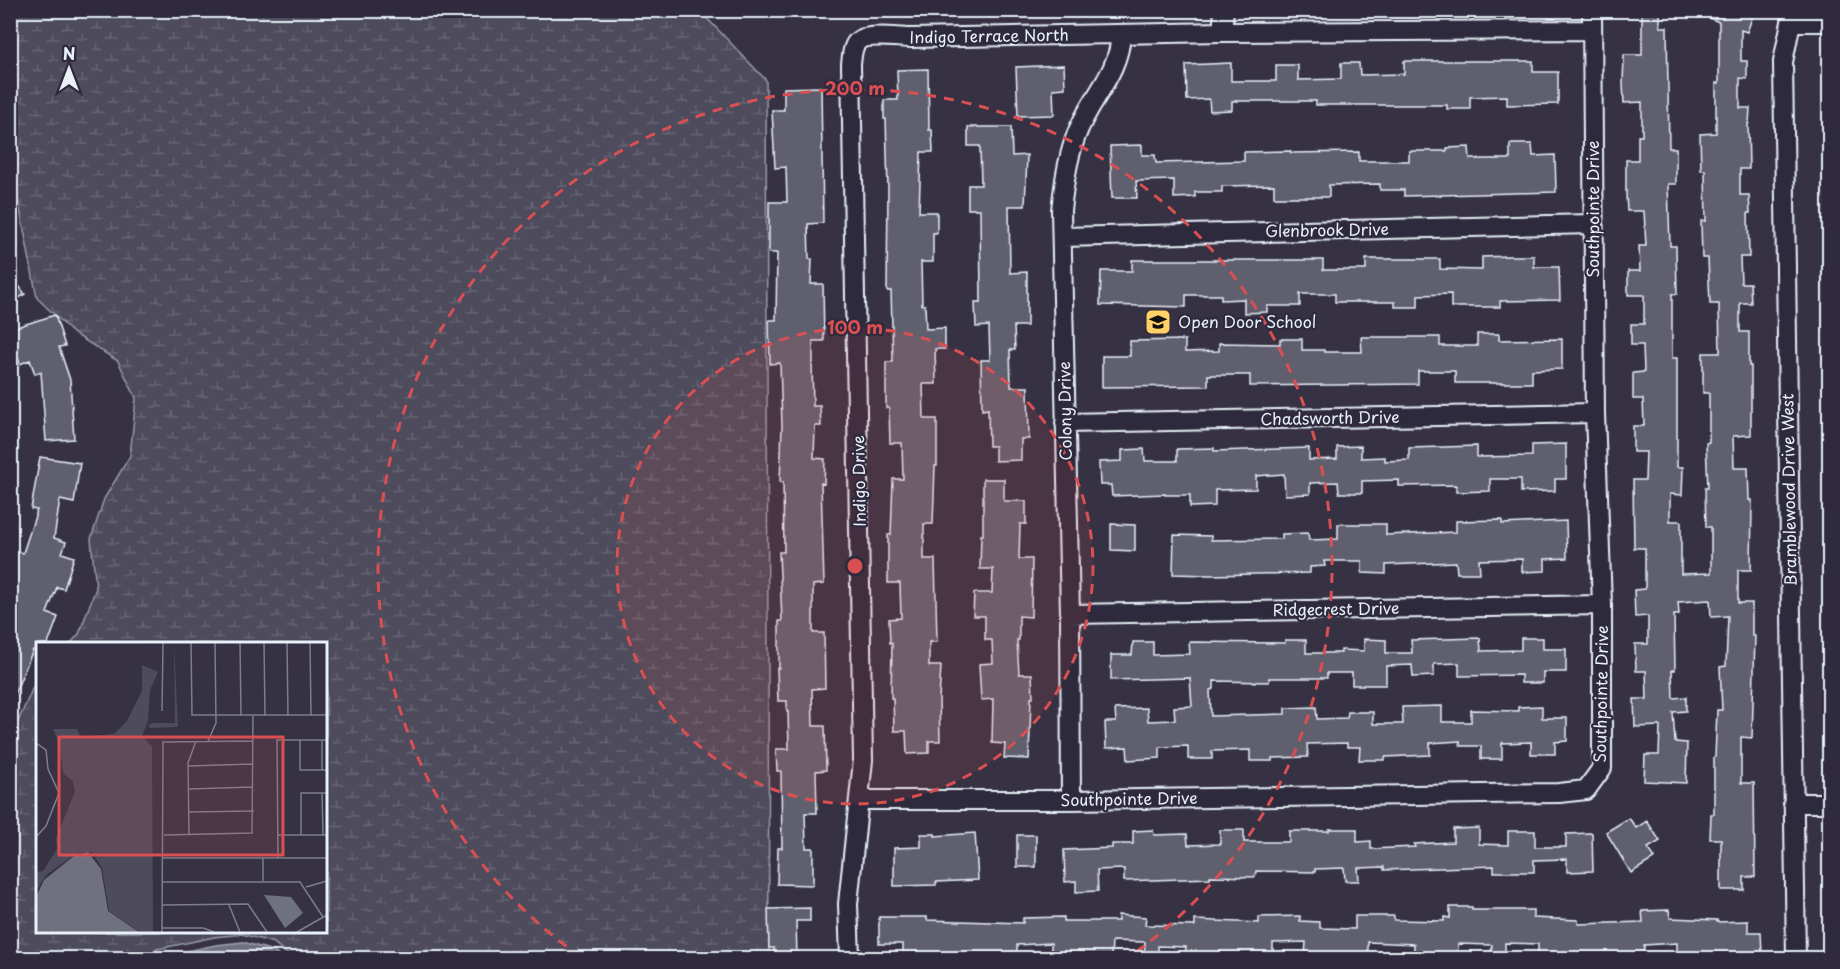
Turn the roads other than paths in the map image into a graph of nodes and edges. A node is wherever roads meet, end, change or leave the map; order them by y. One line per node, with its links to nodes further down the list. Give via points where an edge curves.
1 (1224, 10): 5 (street)
2 (1592, 10): 4 (street, Southpointe Drive)
3 (1830, 22): 16 (street, Bramblewood Drive West, via 1791,22 1783,62)
4 (1592, 30): 5 (street, Indigo Terrace North); 8 (street, Southpointe Drive)
5 (1222, 32): 6 (street, Indigo Terrace North)
6 (1121, 34): 7 (street, Indigo Terrace North); 9 (street, Colony Drive, via 1117,61 1076,136 1065,176)
7 (858, 40): 14 (street, Indigo Drive, via 851,64 863,760)
8 (1593, 224): 9 (street, Glenbrook Drive); 10 (street, Southpointe Drive)
9 (1062, 237): 11 (street, Colony Drive)
10 (1595, 413): 11 (street, Chadsworth Drive); 12 (street, Southpointe Drive)
11 (1065, 423): 13 (street, Colony Drive)
12 (1602, 605): 13 (street, Ridgecrest Drive); 15 (street, Southpointe Drive, via 1602,768 1586,790)
13 (1070, 614): 15 (street, Colony Drive)
14 (859, 800): 15 (street, Southpointe Drive); 18 (street, Indigo Drive, via 848,904)
15 (1071, 800)
16 (1793, 803): 17 (street); 19 (street, Bramblewood Drive West)
17 (1830, 803)
18 (849, 958)
19 (1796, 958)

